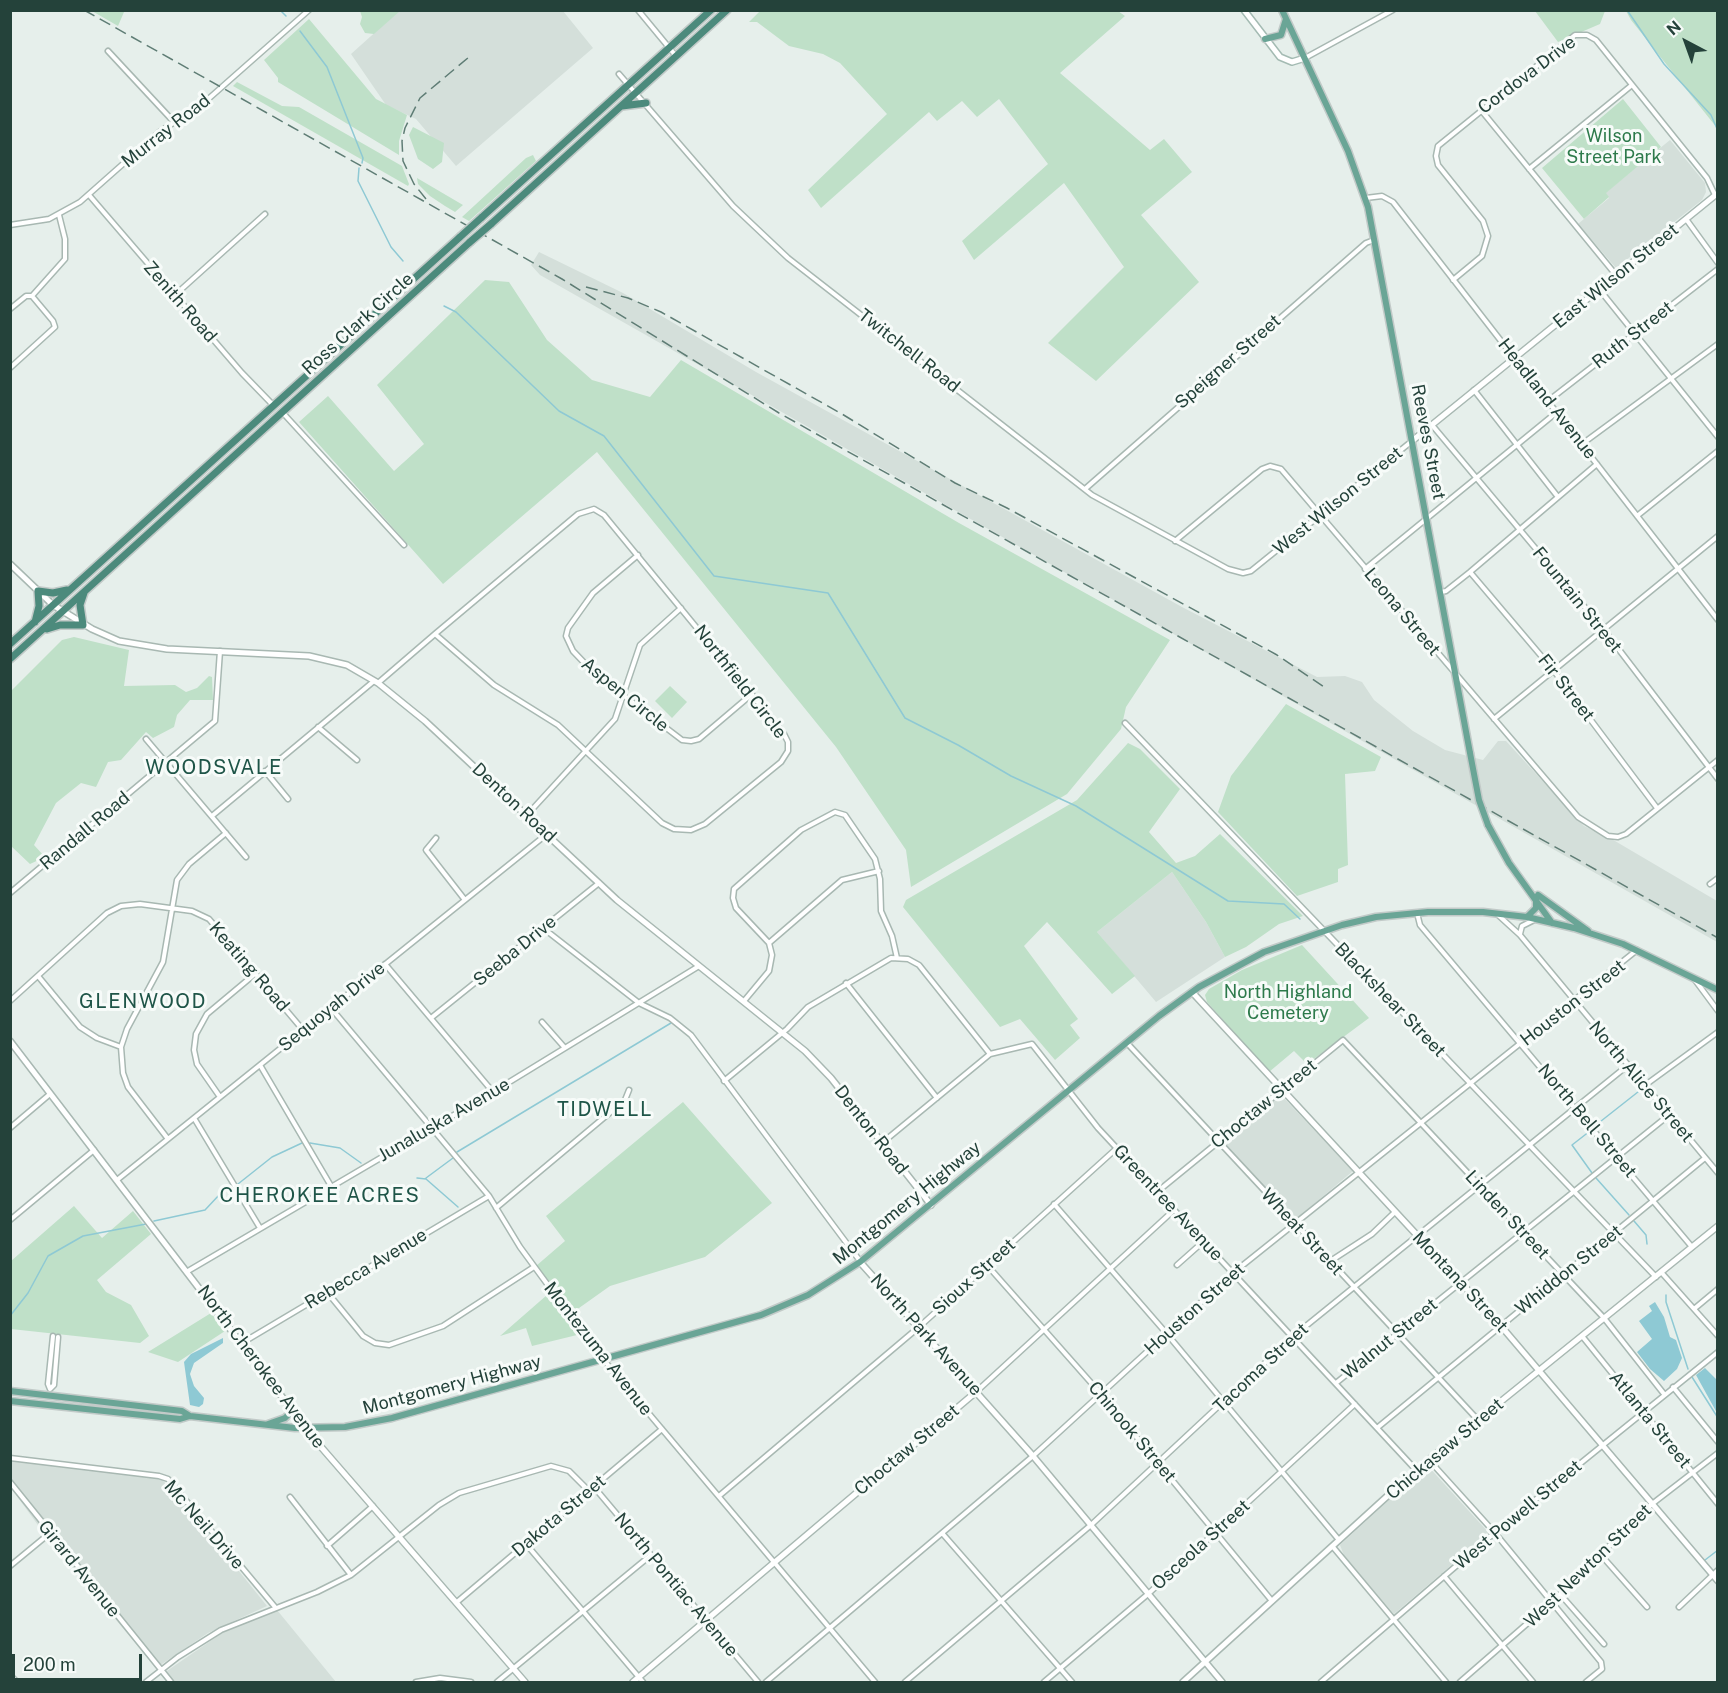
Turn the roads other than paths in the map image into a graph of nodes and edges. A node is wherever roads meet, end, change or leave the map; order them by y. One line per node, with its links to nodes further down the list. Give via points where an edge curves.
1 (309, 10): 21 (street, Murray Road, via 206,101)
2 (638, 10): 10 (street)
3 (711, 10): 10 (highway, Ross Clark Circle)
4 (726, 10): 12 (highway, Ross Clark Circle)
5 (1244, 10): 9 (street)
6 (1282, 10): 8 (main road, Reeves Street)
7 (1393, 10): 13 (street)
8 (1286, 18): 9 (main road, via 1281,35); 13 (main road, Reeves Street)
9 (1265, 39): 13 (street, via 1283,59 1296,62)
10 (669, 48): 12 (street); 15 (highway, Ross Clark Circle)
11 (108, 51): 21 (street)
12 (676, 56): 17 (highway, Ross Clark Circle)
13 (1305, 58): 25 (main road, Reeves Street)
14 (619, 74): 15 (street, Twitchell Road)
15 (629, 84): 17 (street, Twitchell Road); 46 (highway, Ross Clark Circle, bridge)
16 (1632, 86): 20 (street, Cordova Drive, via 1596,40 1578,35 1569,38); 22 (street); 23 (street, Cordova Drive)
17 (636, 92): 18 (street, Twitchell Road); 19 (highway, Ross Clark Circle)
18 (646, 103): 19 (highway); 59 (street, Twitchell Road, via 756,231)
19 (620, 107): 47 (highway, Ross Clark Circle, bridge)
20 (1481, 110): 22 (street); 34 (street, Cordova Drive, via 1442,140 1436,153 1440,167 1488,232 1482,256)
21 (174, 122): 24 (street, Murray Road)
22 (1529, 169): 33 (street)
23 (1716, 194): 28 (street, East Wilson Street)
24 (89, 195): 27 (street, Murray Road); 36 (street, Zenith Road)
25 (1366, 198): 30 (main road, Reeves Street); 34 (street, Headland Avenue, via 1382,196 1391,200)
26 (265, 214): 36 (street)
27 (59, 215): 29 (street, Murray Road); 37 (street, via 65,259)
28 (1686, 219): 31 (street); 33 (street, East Wilson Street)
29 (10, 225)
30 (1375, 240): 51 (main road, Reeves Street); 59 (street, Speigner Street, via 1356,250)
31 (1718, 263)
32 (1718, 269): 39 (street, Ruth Street)
33 (1616, 275): 35 (street, East Wilson Street)
34 (1453, 280): 41 (street, Headland Avenue)
35 (1599, 289): 39 (street); 41 (street, East Wilson Street)
36 (175, 295): 46 (street, Zenith Road)
37 (32, 296): 38 (street, via 26,296); 42 (street, via 55,327)
38 (10, 309)
39 (1635, 335): 43 (street); 45 (street, Ruth Street)
40 (1718, 344): 43 (street)
41 (1515, 358): 44 (street, West Wilson Street); 45 (street, Headland Avenue)
42 (10, 368)
43 (1670, 379): 50 (street); 52 (street)
44 (1474, 390): 49 (street, West Wilson Street); 53 (street)
45 (1548, 401): 48 (street, Headland Avenue)
46 (274, 406): 47 (highway); 55 (highway, Ross Clark Circle)
47 (283, 412): 56 (highway, Ross Clark Circle); 69 (street)
48 (1557, 412): 52 (street, Headland Avenue); 53 (street)
49 (1432, 424): 51 (street, West Wilson Street); 58 (street, Fountain Street)
50 (1718, 437)
51 (1413, 441): 61 (street, West Wilson Street); 64 (main road, Reeves Street)
52 (1582, 444): 57 (street, Headland Avenue)
53 (1516, 446): 58 (street); 60 (street)
54 (1718, 451): 63 (street)
55 (220, 454): 56 (highway); 62 (highway, Ross Clark Circle)
56 (227, 462): 65 (highway, Ross Clark Circle)
57 (1597, 464): 60 (street); 63 (street, Headland Avenue)
58 (1477, 478): 64 (street); 66 (street, Fountain Street)
59 (1085, 489): 68 (street, Twitchell Road)
60 (1558, 497): 66 (street)
61 (1320, 513): 68 (street, Leona Street, via 1283,471 1267,467); 72 (street, Leona Street); 75 (street, West Wilson Street)
62 (154, 514): 65 (highway); 76 (highway, Ross Clark Circle)
63 (1637, 516): 73 (street, Headland Avenue)
64 (1427, 518): 72 (street); 79 (main road, Reeves Street)
65 (158, 525): 78 (highway, Ross Clark Circle)
66 (1520, 530): 74 (street); 86 (street, Fountain Street)
67 (1718, 536): 73 (street)
68 (1175, 542): 75 (street, Twitchell Road)
69 (404, 545)
70 (638, 555): 81 (street, Northfield Circle); 88 (street, Northfield Circle, via 602,513 583,510); 96 (street, Aspen Circle, via 593,594 566,633 569,646 579,658)
71 (10, 564): 77 (street, Denton Road)
72 (1365, 569): 93 (street, Leona Street)
73 (1678, 569): 83 (street, Headland Avenue); 86 (street)
74 (1470, 572): 79 (street); 92 (street, Fir Street)
75 (1243, 573)
76 (72, 588): 77 (highway, via 53,594); 80 (highway, Ross Clark Circle)
77 (38, 591): 80 (street, Denton Road); 84 (highway)
78 (84, 591): 82 (highway, Ross Clark Circle); 85 (highway, via 80,605)
79 (1441, 592): 93 (main road, Reeves Street)
80 (53, 605): 82 (street, Denton Road); 84 (highway, Ross Clark Circle)
81 (681, 608): 95 (street, Northfield Circle); 96 (street, via 640,645)
82 (62, 611): 85 (street, Denton Road); 87 (highway, Ross Clark Circle)
83 (1718, 620)
84 (35, 622): 89 (highway, Ross Clark Circle)
85 (83, 624): 87 (highway); 90 (street, Denton Road, via 135,645)
86 (1604, 630): 92 (street); 105 (street, Fountain Street)
87 (41, 631): 91 (highway, Ross Clark Circle)
88 (435, 634): 94 (street, Northfield Circle); 101 (street, Northfield Circle, via 494,685 543,714)
89 (12, 644): 91 (highway)
90 (220, 651): 94 (street, Denton Road, via 318,657 346,665); 104 (street, Randall Road, via 217,718)
91 (13, 657)
92 (1554, 671): 97 (street); 109 (street, Fir Street)
93 (1457, 674): 97 (street, Leona Street); 119 (main road, Reeves Street, bridge, via 1479,800 1503,854)
94 (376, 682): 99 (street, Northfield Circle); 110 (street, Denton Road, via 417,714)
95 (752, 694): 96 (street, Aspen Circle, via 691,741 677,738); 101 (street, Northfield Circle, via 786,736 786,754 696,829 678,830 662,823)
96 (624, 695): 101 (street, via 615,719)
97 (1494, 719): 109 (street, Leona Street, via 1582,821 1608,836 1622,837)
98 (1125, 723): 131 (street, Blackshear Street)
99 (318, 727): 103 (street); 106 (street, Northfield Circle)
100 (146, 739): 104 (street)
101 (586, 752): 110 (street)
102 (1718, 759): 105 (street)
103 (357, 760)
104 (166, 763): 111 (street); 121 (street, Randall Road)
105 (1708, 767): 107 (street, Fountain Street); 109 (street)
106 (265, 771): 108 (street); 111 (street, Northfield Circle)
107 (1718, 779)
108 (288, 798)
109 (1657, 808)
110 (526, 815): 113 (street, Denton Road)
111 (212, 816): 112 (street)
112 (226, 833): 115 (street); 125 (street, via 182,871)
113 (547, 834): 118 (street, Denton Road); 123 (street, Sequoyah Drive)
114 (436, 838): 123 (street, via 426,850)
115 (246, 857)
116 (879, 871): 134 (street, via 842,880); 134 (street, via 873,855 842,812 829,813 809,824 763,861 733,894 736,908); 136 (street, via 881,911)
117 (1718, 878): 120 (street)
118 (599, 883): 130 (street, Seeba Drive); 138 (street, Denton Road)
119 (1524, 883): 122 (main road, Reeves Street); 124 (main road, Reeves Street)
120 (1710, 884)
121 (10, 893)
122 (1536, 897): 128 (main road, via 1536,908); 129 (main road, Reeves Street)
123 (465, 900): 137 (street, Sequoyah Drive)
124 (1544, 901): 129 (main road, via 1549,910); 132 (main road, Reeves Street)
125 (171, 907): 139 (street, Keating Road, via 209,919); 140 (street, Keating Road, via 135,904 112,910); 160 (street, via 160,970 126,1029)
126 (1417, 912): 127 (main road, Montgomery Highway); 131 (main road, Montgomery Highway); 159 (street, North Bell Street, via 1420,925)
127 (1496, 914): 128 (main road, Montgomery Highway); 133 (street, North Alice Street)
128 (1527, 917): 129 (main road, Montgomery Highway)
129 (1541, 919): 132 (main road, Montgomery Highway); 133 (street, via 1522,926)
130 (543, 928): 148 (street, North Park Avenue); 151 (street, Seeba Drive)
131 (1322, 930): 144 (main road, Montgomery Highway, via 1252,957); 166 (street, Blackshear Street)
132 (1593, 934): 135 (main road)
133 (1520, 935): 147 (street, North Alice Street)
134 (769, 943): 146 (street, via 769,971)
135 (1638, 950): 141 (main road); 147 (street, Houston Street)
136 (897, 957): 142 (street); 162 (street, via 919,965)
137 (385, 964): 149 (street, Sequoyah Drive); 151 (street)
138 (700, 966): 146 (street, Denton Road); 148 (street, Junaluska Avenue)
139 (256, 973): 153 (street, Keating Road); 173 (street, via 207,1014 196,1034 197,1064)
140 (38, 976): 145 (street, Keating Road); 160 (street, via 80,1027)
141 (1695, 979): 143 (main road); 150 (street)
142 (846, 983): 154 (street, via 804,1010); 174 (street)
143 (1718, 990)
144 (1192, 992): 158 (main road, Montgomery Highway); 168 (street, Montana Street)
145 (10, 1000)
146 (744, 1001): 154 (street, Denton Road)
147 (1575, 1002): 159 (street, Houston Street); 164 (street, North Alice Street)
148 (639, 1003): 161 (street, Junaluska Avenue); 165 (street, North Park Avenue, via 683,1027)
149 (331, 1008): 153 (street, Sequoyah Drive); 179 (street, Montezuma Avenue)
150 (1718, 1011)
151 (431, 1018): 170 (street)
152 (542, 1022): 161 (street)
153 (303, 1030): 163 (street, Sequoyah Drive)
154 (783, 1032): 165 (street); 183 (street, Denton Road, via 824,1071)
155 (1718, 1032): 167 (street)
156 (1343, 1040): 168 (street, Choctaw Street); 178 (street, Linden Street)
157 (10, 1041): 172 (street, North Cherokee Avenue)
158 (1127, 1043): 171 (main road, Montgomery Highway); 182 (street, Wheat Street)
159 (1522, 1043): 166 (street, Houston Street); 175 (street, North Bell Street)
160 (121, 1047): 181 (street, via 128,1087)
161 (565, 1048): 170 (street, Junaluska Avenue)
162 (990, 1054): 171 (street, Greentree Avenue, via 1030,1044); 174 (street)
163 (260, 1065): 173 (street, Sequoyah Drive); 192 (street)
164 (1627, 1066): 167 (street, North Alice Street); 175 (street, Tacoma Street)
165 (724, 1081): 212 (street, North Park Avenue)
166 (1471, 1084): 178 (street, Houston Street); 184 (street, Blackshear Street)
167 (1644, 1086): 176 (street, North Alice Street)
168 (1281, 1089): 182 (street, Choctaw Street); 189 (street, Montana Street)
169 (629, 1090): 200 (street, via 625,1100)
170 (493, 1092): 179 (street, Junaluska Avenue)
171 (1068, 1092): 185 (street, Greentree Avenue); 199 (main road, Montgomery Highway)
172 (51, 1094): 180 (street); 186 (street, North Cherokee Avenue)
173 (220, 1097): 177 (street, Sequoyah Drive)
174 (937, 1098): 183 (street)
175 (1575, 1106): 184 (street, Tacoma Street); 187 (street, North Bell Street)
176 (1669, 1115): 187 (street, Walnut Street); 188 (street, North Alice Street)
177 (194, 1118): 181 (street, Sequoyah Drive); 205 (street)
178 (1421, 1123): 189 (street, Houston Street); 193 (street, Linden Street)
179 (431, 1127): 192 (street, Junaluska Avenue); 196 (street, Montezuma Avenue)
180 (10, 1128)
181 (168, 1139): 191 (street, Sequoyah Drive)
182 (1219, 1142): 195 (street, Choctaw Street); 204 (street, Wheat Street)
183 (882, 1143): 199 (street, Denton Road)
184 (1530, 1145): 193 (street, Tacoma Street); 194 (street, Blackshear Street)
185 (1117, 1148): 195 (street, Greentree Avenue); 198 (street, Sioux Street)
186 (94, 1150): 191 (street, North Cherokee Avenue); 203 (street)
187 (1617, 1157): 194 (street, Walnut Street); 197 (street, North Bell Street)
188 (1705, 1158): 190 (street, North Alice Street); 197 (street, Whiddon Street)
189 (1359, 1172): 202 (street, Montana Street); 204 (street, Houston Street)
190 (1718, 1173)
191 (117, 1180): 218 (street, North Cherokee Avenue)
192 (331, 1186): 205 (street, Junaluska Avenue)
193 (1480, 1186): 207 (street, Linden Street); 209 (street, Tacoma Street)
194 (1574, 1191): 207 (street, Walnut Street); 208 (street, Blackshear Street)
195 (1157, 1192): 201 (street, Greentree Avenue)
196 (489, 1196): 200 (street, Montezuma Avenue); 226 (street, Rebecca Avenue)
197 (1653, 1201): 208 (street, Whiddon Street); 211 (street, North Bell Street)
198 (1054, 1204): 214 (street, Sioux Street); 217 (street)
199 (930, 1205): 212 (main road, Montgomery Highway)
200 (496, 1208): 216 (street, Montezuma Avenue)
201 (1174, 1210): 210 (street, Greentree Avenue); 217 (street, Choctaw Street)
202 (1395, 1212): 209 (street, Montana Street); 213 (street)
203 (10, 1220)
204 (1296, 1225): 213 (street, Wheat Street); 220 (street, Houston Street)
205 (260, 1228): 218 (street, Junaluska Avenue)
206 (1716, 1229): 211 (street, Chickasaw Street)
207 (1523, 1233): 221 (street, Linden Street); 223 (street, Walnut Street)
208 (1615, 1234): 221 (street, Whiddon Street); 222 (street, Blackshear Street)
209 (1418, 1237): 223 (street, Montana Street); 224 (street, Tacoma Street)
210 (1204, 1241): 215 (street); 220 (street, Greentree Avenue)
211 (1692, 1247): 219 (street, Chickasaw Street)
212 (860, 1262): 230 (street, North Park Avenue); 240 (main road, Montgomery Highway, via 828,1284 777,1309)
213 (1329, 1262): 224 (street, Wheat Street)
214 (987, 1265): 230 (street, Sioux Street); 231 (street, Chinook Street)
215 (1177, 1265)
216 (534, 1267): 226 (street, via 443,1326 389,1345 363,1336); 240 (street, Montezuma Avenue)
217 (1110, 1269): 231 (street, Choctaw Street); 233 (street)
218 (188, 1272): 238 (street, North Cherokee Avenue)
219 (1661, 1272): 222 (street, Chickasaw Street); 227 (street)
220 (1233, 1273): 233 (street, Houston Street); 237 (street, Greentree Avenue)
221 (1564, 1276): 228 (street, Linden Street); 229 (street, Whiddon Street)
222 (1656, 1276): 228 (street, Chickasaw Street)
223 (1461, 1283): 229 (street, Montana Street); 232 (street, Walnut Street)
224 (1353, 1287): 232 (street, Wheat Street); 237 (street, Tacoma Street)
225 (1718, 1290): 227 (street)
226 (327, 1292): 238 (street, Rebecca Avenue)
227 (1694, 1309): 236 (street)
228 (1604, 1318): 235 (street, Chickasaw Street); 249 (street, Linden Street)
229 (1501, 1326): 241 (street, Montana Street); 242 (street, Whiddon Street)
230 (919, 1328): 247 (street, North Park Avenue); 276 (street, Sioux Street)
231 (1044, 1329): 247 (street, Choctaw Street); 248 (street, Chinook Street)
232 (1397, 1333): 242 (street, Wheat Street); 243 (street, Walnut Street)
233 (1167, 1334): 248 (street, Houston Street); 251 (street)
234 (56, 1336): 246 (street)
235 (1582, 1336): 241 (street, Chickasaw Street); 255 (street, Atlanta Street)
236 (1718, 1336)
237 (1294, 1337): 243 (street, Greentree Avenue); 251 (street, Tacoma Street)
238 (242, 1343): 252 (street, North Cherokee Avenue)
239 (1718, 1352): 244 (street, West Powell Street)
240 (605, 1359): 259 (main road, Montgomery Highway, via 375,1422); 261 (street, Montezuma Avenue)
241 (1539, 1371): 257 (street, Chickasaw Street); 263 (street, Montana Street)
242 (1439, 1377): 257 (street, Wheat Street); 260 (street, Whiddon Street)
243 (1335, 1383): 253 (street, Greentree Avenue)
244 (1673, 1387): 249 (street, West Powell Street); 262 (street)
245 (10, 1391): 246 (main road, Montgomery Highway)
246 (50, 1392): 254 (street); 256 (main road, Montgomery Highway)
247 (976, 1392): 265 (street, North Park Avenue); 292 (street, Choctaw Street)
248 (1101, 1394): 265 (street, Houston Street); 268 (street, Chinook Street)
249 (1664, 1394): 255 (street, West Powell Street)
250 (10, 1401): 254 (main road, Montgomery Highway)
251 (1225, 1402): 268 (street, Tacoma Street); 270 (street)
252 (289, 1404): 258 (main road, via 285,1418); 259 (street, North Cherokee Avenue)
253 (1355, 1404): 260 (street, Greentree Avenue); 270 (street, Osceola Street)
254 (48, 1405): 256 (main road, Montgomery Highway, via 180,1419)
255 (1643, 1412): 263 (street, West Powell Street); 271 (street, Atlanta Street)
256 (190, 1416): 258 (main road, Montgomery Highway)
257 (1478, 1420): 267 (street, Chickasaw Street)
258 (265, 1425): 259 (main road, Montgomery Highway)
259 (306, 1428): 279 (street, North Cherokee Avenue)
260 (1377, 1428): 269 (street, Greentree Avenue)
261 (662, 1429): 273 (street, Dakota Street); 276 (street, Montezuma Avenue)
262 (1718, 1442)
263 (1602, 1445): 277 (street, Montana Street); 284 (street, West Powell Street)
264 (1718, 1453): 271 (street, West Newton Street)
265 (1033, 1456): 280 (street, North Park Avenue); 283 (street, Houston Street)
266 (10, 1458): 307 (street, Mc Neil Drive, via 168,1479)
267 (1428, 1460): 269 (street, Chickasaw Street); 284 (street)
268 (1158, 1463): 280 (street, Tacoma Street); 281 (street, Chinook Street)
269 (1416, 1470): 286 (street, Chickasaw Street)
270 (1282, 1471): 281 (street, Osceola Street); 286 (street)
271 (1692, 1473): 277 (street, West Newton Street); 278 (street, Atlanta Street)
272 (10, 1482): 282 (street, Girard Avenue)
273 (594, 1487): 274 (street, Dakota Street); 290 (street, North Pontiac Avenue)
274 (589, 1491): 285 (street, via 569,1471 545,1467 452,1497); 287 (street, Dakota Street)
275 (290, 1497): 288 (street)
276 (719, 1497): 292 (street, Montezuma Avenue)
277 (1652, 1504): 291 (street, West Newton Street); 295 (street, Montana Street)
278 (1718, 1504)
279 (373, 1506): 285 (street, North Cherokee Avenue); 288 (street)
280 (1091, 1525): 299 (street, North Park Avenue); 301 (street, Tacoma Street)
281 (1216, 1532): 299 (street, Osceola Street); 302 (street, Chinook Street)
282 (50, 1533): 293 (street); 316 (street, Girard Avenue)
283 (942, 1533): 301 (street); 311 (street, Houston Street)
284 (1495, 1533): 297 (street, West Powell Street); 304 (street)
285 (400, 1537): 296 (street); 303 (street, North Cherokee Avenue)
286 (1340, 1540): 289 (street, Chickasaw Street)
287 (526, 1544): 303 (street, Dakota Street); 308 (street)
288 (327, 1546): 296 (street)
289 (1333, 1547): 302 (street, Chickasaw Street); 310 (street)
290 (651, 1555): 308 (street); 309 (street, North Pontiac Avenue)
291 (1600, 1555): 300 (street, West Newton Street); 305 (street)
292 (774, 1562): 309 (street, Choctaw Street); 311 (street, Montezuma Avenue)
293 (10, 1566)
294 (1718, 1570): 295 (street)
295 (1712, 1574): 298 (street, Montana Street); 306 (street)
296 (351, 1575): 307 (street)
297 (1444, 1576): 310 (street, West Powell Street); 313 (street)
298 (1718, 1581)
299 (1148, 1594): 314 (street, North Park Avenue); 315 (street, Osceola Street)
300 (1560, 1594): 304 (street, West Newton Street); 312 (street)
301 (1001, 1600): 315 (street); 331 (street, Tacoma Street)
302 (1273, 1601): 314 (street, Chickasaw Street)
303 (457, 1602): 317 (street, North Cherokee Avenue)
304 (1552, 1602): 313 (street, West Newton Street); 340 (street, via 1603,1666)
305 (1647, 1607)
306 (1679, 1607)
307 (275, 1608): 316 (street, via 214,1634)
308 (584, 1612): 317 (street); 319 (street)
309 (706, 1620): 319 (street, Choctaw Street); 328 (street, North Pontiac Avenue)
310 (1394, 1620): 336 (street, West Powell Street); 337 (street)
311 (830, 1628): 329 (street, Houston Street); 330 (street, Montezuma Avenue)
312 (1604, 1644)
313 (1503, 1646): 338 (street, West Newton Street); 339 (street)
314 (1206, 1663): 334 (street, Chickasaw Street); 335 (street, North Park Avenue)
315 (1060, 1668): 332 (street, Osceola Street); 333 (street)
316 (162, 1670): 321 (street); 322 (street, Girard Avenue)
317 (514, 1670): 325 (street); 326 (street, North Cherokee Avenue)
318 (10, 1674): 320 (street)
319 (641, 1680): 327 (street, Choctaw Street)
320 (17, 1683)
321 (146, 1683)
322 (171, 1683)
323 (416, 1683): 324 (street, via 440,1678)
324 (471, 1683)
325 (498, 1683)
326 (525, 1683)
327 (633, 1683)
328 (758, 1683)
329 (766, 1683)
330 (875, 1683)
331 (905, 1683)
332 (1044, 1683)
333 (1072, 1683)
334 (1183, 1683)
335 (1222, 1683)
336 (1321, 1683)
337 (1446, 1683)
338 (1460, 1683)
339 (1533, 1683)
340 (1586, 1683)

